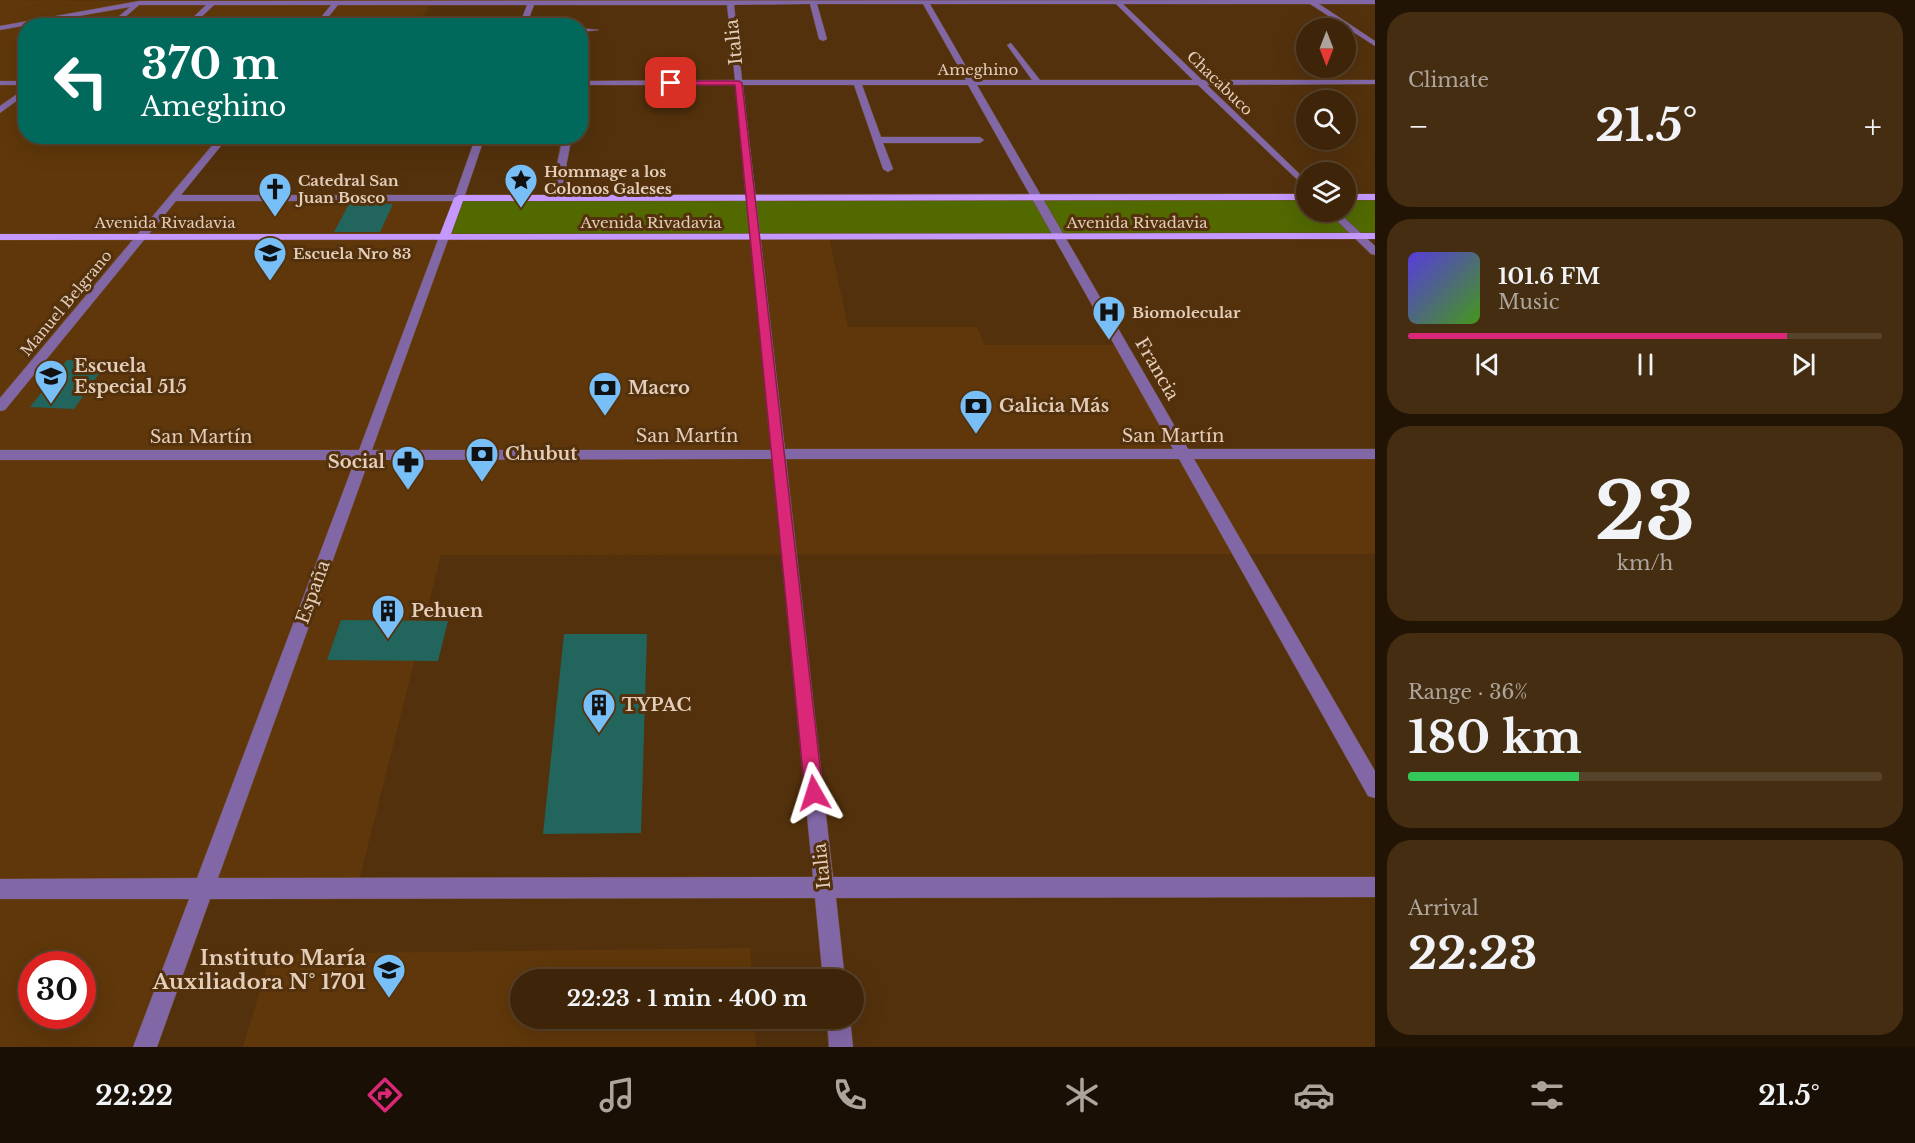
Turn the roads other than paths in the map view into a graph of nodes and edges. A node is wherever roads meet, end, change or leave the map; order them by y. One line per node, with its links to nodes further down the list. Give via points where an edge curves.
1 (337, 1): 2 (street); 11 (street); 16 (street)
2 (531, 1): 3 (street); 17 (street)
3 (730, 1): 12 (street); 29 (street, Italia)
4 (924, 1): 5 (street); 12 (street); 31 (street, Francia)
5 (984, 1): 6 (street)
6 (1061, 1): 7 (street)
7 (1117, 1): 8 (street); 33 (street, Chacabuco)
8 (1310, 1): 10 (street); 23 (street)
9 (141, 2): 11 (street); 13 (street); 14 (street)
10 (1375, 2)
11 (212, 3): 15 (street)
12 (813, 3): 22 (street)
13 (54, 18)
14 (120, 18)
15 (196, 18)
16 (323, 18)
17 (525, 18)
18 (18, 25): 19 (street)
19 (0, 28)
20 (588, 30): 21 (street)
21 (595, 30)
22 (823, 39)
23 (1375, 44)
24 (1011, 45): 32 (street)
25 (1375, 82): 33 (street, Ameghino)
26 (0, 83): 27 (street)
27 (18, 83)
28 (588, 83): 29 (street, Ameghino)
29 (739, 83): 30 (street, Ameghino); 43 (street, Italia)
30 (857, 83): 31 (street, Ameghino); 36 (street)
31 (971, 83): 32 (street, Ameghino); 44 (street, Francia)
32 (1038, 83): 33 (street, Ameghino)
33 (1200, 83): 42 (street, Chacabuco)
34 (18, 96): 35 (street)
35 (0, 110)
36 (878, 140): 37 (street); 41 (street)
37 (980, 140)
38 (218, 144): 48 (street, Manuel Belgrano)
39 (478, 144): 49 (street, España)
40 (566, 144): 50 (street)
41 (888, 169)
42 (1296, 175)
43 (751, 197): 44 (main road, Avenida Rivadavia); 50 (main road, Avenida Rivadavia); 57 (street, Italia)
44 (1036, 197): 45 (main road, Avenida Rivadavia); 58 (street, Francia)
45 (1296, 197)
46 (1356, 197): 47 (main road)
47 (1375, 197)
48 (174, 198): 49 (street, Avenida Rivadavia); 55 (street, Manuel Belgrano)
49 (459, 198): 50 (main road, Avenida Rivadavia); 56 (main road, España)
50 (555, 198)
51 (1344, 222): 52 (street)
52 (1359, 236): 53 (main road, Avenida Rivadavia); 58 (main road, Avenida Rivadavia); 59 (street)
53 (1375, 236)
54 (0, 237): 55 (main road, Avenida Rivadavia)
55 (141, 237): 56 (main road, Avenida Rivadavia); 60 (street, Manuel Belgrano)
56 (444, 237): 57 (main road, Avenida Rivadavia); 65 (street, España)
57 (755, 237): 58 (main road, Avenida Rivadavia); 61 (street, Italia)
58 (1059, 237): 62 (street, Francia)
59 (1375, 252)
60 (0, 407)
61 (778, 454): 62 (street, San Martín); 65 (street, San Martín); 68 (street, Italia)
62 (1183, 454): 63 (street, San Martín); 66 (street, Francia)
63 (1375, 454)
64 (0, 455): 65 (street, San Martín)
65 (364, 455): 69 (street, España)
66 (1375, 789)
67 (1375, 887): 68 (street)
68 (824, 888): 69 (street); 71 (street, Italia)
69 (203, 889): 70 (street); 73 (street, España)
70 (0, 890)
71 (833, 969)
72 (839, 1029): 74 (street)
73 (145, 1047)
74 (841, 1047)

